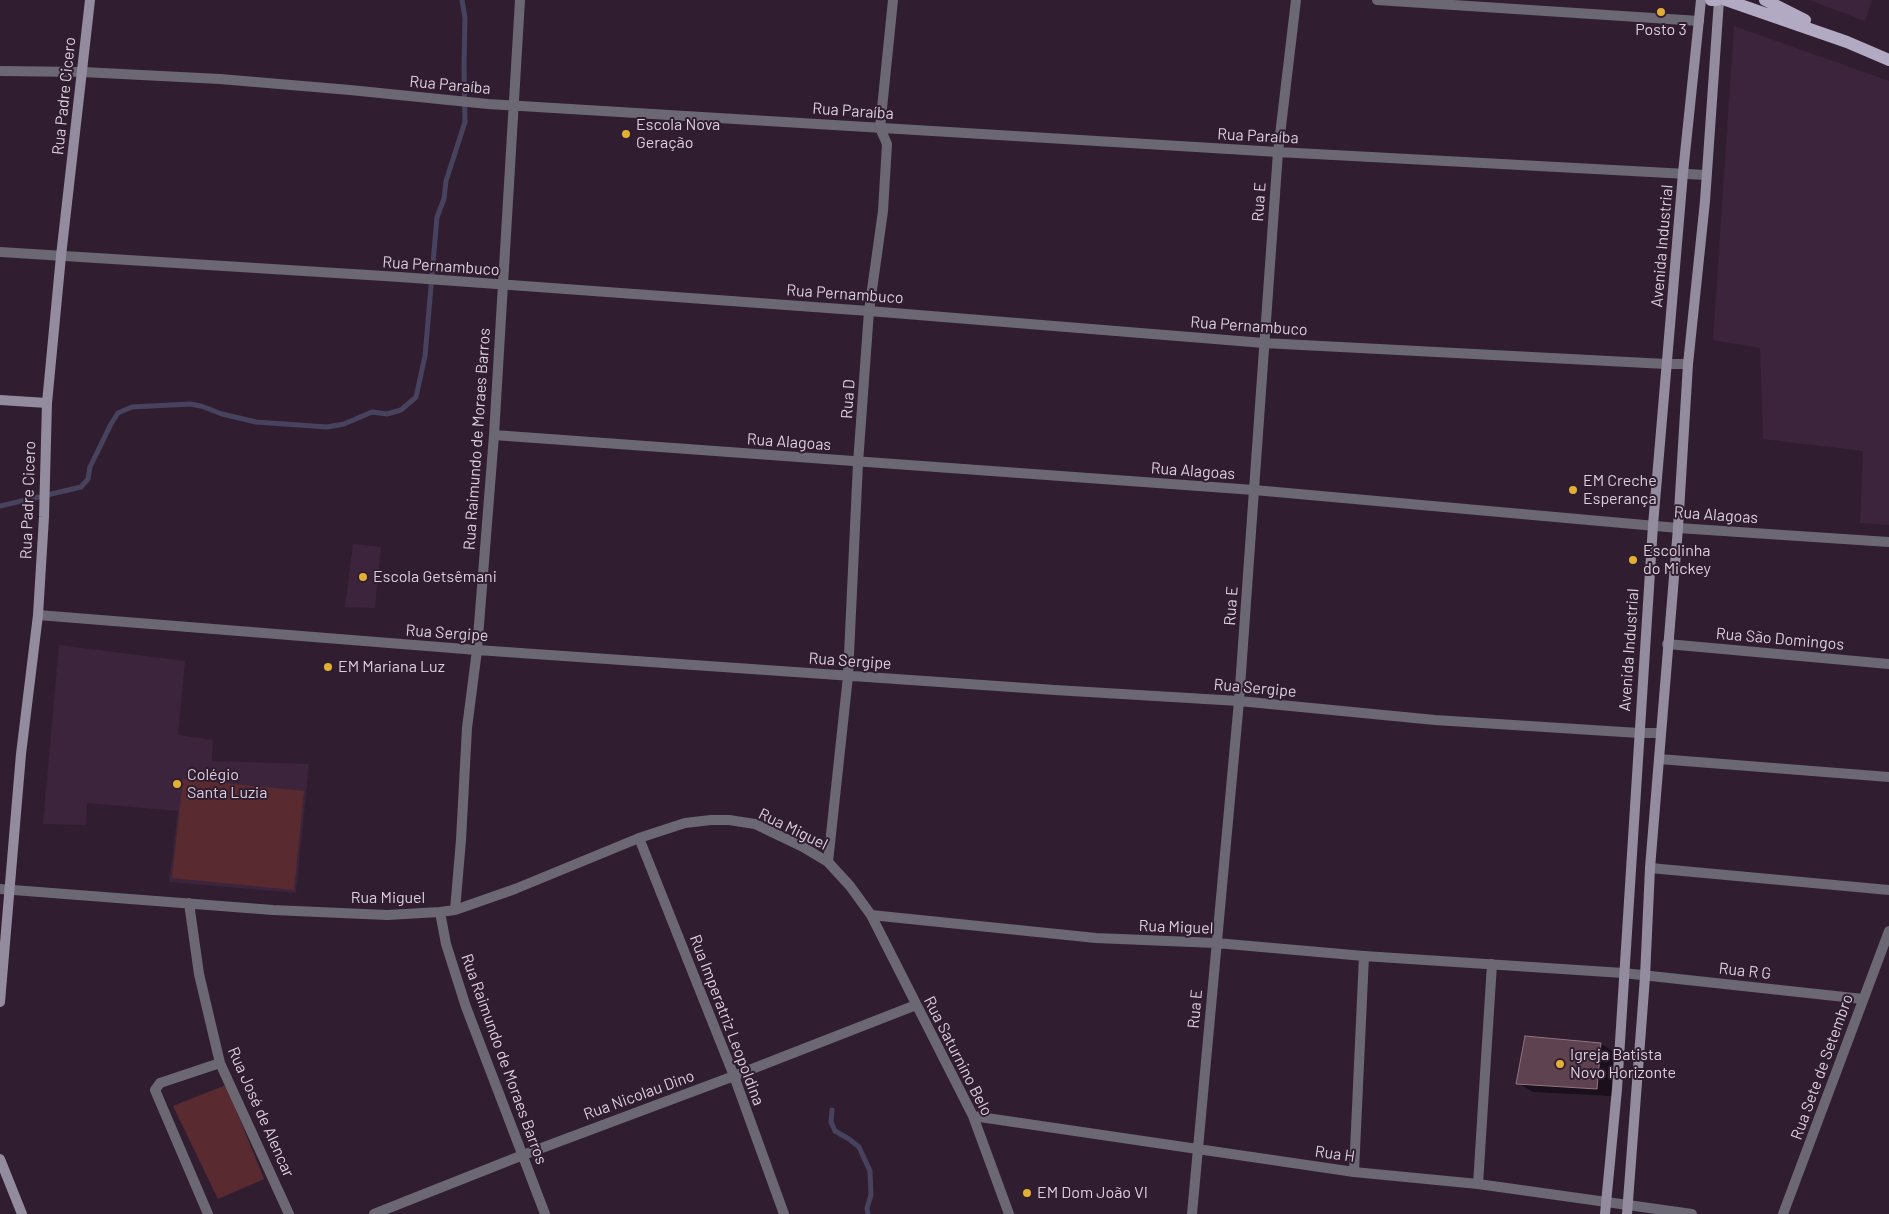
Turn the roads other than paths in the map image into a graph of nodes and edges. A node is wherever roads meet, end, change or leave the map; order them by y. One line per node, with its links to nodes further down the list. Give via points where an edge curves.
1 (90, 0): 15 (street, Rua Padre Cicero)
2 (520, 0): 16 (street, Rua Raimundo de Moraes Barros)
3 (893, 0): 17 (street, Rua D)
4 (1296, 0): 18 (street, Rua E)
5 (1377, 0): 11 (street)
6 (1701, 0): 11 (street, Avenida Industrial)
7 (1711, 0): 8 (main road)
8 (1718, 0): 20 (street)
9 (1726, 0): 12 (main road)
10 (1765, 0): 12 (main road)
11 (1699, 20): 19 (street, Avenida Industrial)
12 (1847, 42): 13 (main road)
13 (1889, 60)
14 (0, 71): 15 (street, Rua Paraíba)
15 (83, 72): 16 (street, Rua Paraíba, via 341,89); 22 (street, Rua Padre Cicero)
16 (514, 105): 17 (street, Rua Paraíba); 23 (street, Rua Raimundo de Moraes Barros)
17 (880, 128): 18 (street, Rua Paraíba); 24 (street, Rua D, via 887,144 886,165)
18 (1278, 152): 19 (street, Rua Paraíba); 25 (street, Rua E)
19 (1683, 173): 20 (street, Rua Paraíba); 26 (street, Avenida Industrial)
20 (1706, 175): 27 (street)
21 (0, 252): 22 (street, Rua Pernambuco)
22 (61, 256): 23 (street, Rua Pernambuco); 29 (street, Rua Padre Cicero)
23 (503, 286): 24 (street, Rua Pernambuco); 30 (street, Rua Raimundo de Moraes Barros)
24 (869, 310): 25 (street, Rua Pernambuco); 31 (street, Rua D)
25 (1264, 343): 26 (street, Rua Pernambuco); 32 (street, Rua E)
26 (1666, 364): 27 (street, Rua Pernambuco); 33 (street, Avenida Industrial)
27 (1688, 364): 34 (street)
28 (0, 400): 29 (street)
29 (47, 403): 36 (street, Rua Padre Cicero)
30 (494, 435): 31 (street, Rua Alagoas); 38 (street, Rua Raimundo de Moraes Barros)
31 (858, 463): 32 (street, Rua Alagoas); 40 (street, Rua D)
32 (1254, 490): 33 (street, Rua Alagoas); 41 (street, Rua E)
33 (1653, 525): 34 (street, Rua Alagoas); 42 (street, Avenida Industrial)
34 (1678, 528): 35 (street, Rua Alagoas); 37 (street)
35 (1889, 542)
36 (38, 615): 38 (street, Rua Sergipe); 49 (street, Rua Padre Cicero)
37 (1667, 644): 39 (street, Rua São Domingos); 43 (street)
38 (477, 650): 40 (street, Rua Sergipe); 52 (street, Rua Raimundo de Moraes Barros, via 467,728)
39 (1889, 664)
40 (848, 676): 41 (street, Rua Sergipe); 47 (street, Rua D)
41 (1239, 701): 42 (street, Rua Sergipe, via 1435,720); 56 (street, Rua E)
42 (1639, 733): 43 (street, Rua Sergipe); 59 (street, Avenida Industrial)
43 (1661, 733): 44 (street)
44 (1660, 759): 45 (street); 48 (street)
45 (1889, 778)
46 (639, 838): 47 (street, Rua Miguel, via 685,823 729,820 754,824); 52 (street, Rua Miguel); 65 (street, Rua Imperatriz Leopoldina)
47 (828, 862): 54 (street, Rua Miguel)
48 (1650, 868): 50 (street); 60 (street)
49 (5, 889): 51 (street, Rua Miguel); 62 (street, Rua Padre Cicero)
50 (1889, 890)
51 (189, 903): 53 (street, Rua Miguel, via 387,915); 64 (street, Rua José de Alencar, via 199,974)
52 (455, 910): 53 (street, Rua Miguel)
53 (440, 912): 68 (street, Rua Raimundo de Moraes Barros, via 446,944 466,1007)
54 (870, 915): 56 (street, Rua Miguel, via 1096,938); 63 (street, Rua Saturnino Belo)
55 (1889, 931): 61 (street, Rua Sete de Setembro)
56 (1216, 943): 57 (street, Rua Miguel); 67 (street, Rua E)
57 (1364, 956): 58 (street, Rua Miguel); 70 (street)
58 (1492, 964): 59 (street, Rua Miguel); 71 (street)
59 (1623, 973): 60 (street, Rua R G); 72 (street, Avenida Industrial)
60 (1645, 976): 61 (street, Rua R G); 73 (street)
61 (1863, 999): 84 (street, Rua Sete de Setembro)
62 (0, 1002)
63 (916, 1005): 65 (street, Rua Nicolau Dino); 66 (street, Rua Saturnino Belo)
64 (220, 1063): 76 (street, via 160,1083 155,1090); 77 (street, Rua José de Alencar)
65 (734, 1076): 68 (street, Rua Nicolau Dino); 80 (street, Rua Imperatriz Leopoldina)
66 (973, 1116): 67 (street, Rua H); 74 (street, Rua Saturnino Belo)
67 (1199, 1149): 70 (street, Rua H); 81 (street, Rua E)
68 (523, 1154): 78 (street, Rua Nicolau Dino); 79 (street, Rua Raimundo de Moraes Barros)
69 (0, 1158): 75 (street)
70 (1354, 1172): 71 (street, Rua H)
71 (1478, 1184): 72 (street, Rua H)
72 (1607, 1202): 73 (street, Rua H); 82 (street, Avenida Industrial)
73 (1628, 1209): 83 (street, Rua H)
74 (1005, 1213)
75 (22, 1214)
76 (208, 1214)
77 (289, 1214)
78 (374, 1214)
79 (545, 1214)
80 (784, 1214)
81 (1192, 1214)
82 (1605, 1214)
83 (1692, 1214)
84 (1783, 1214)

